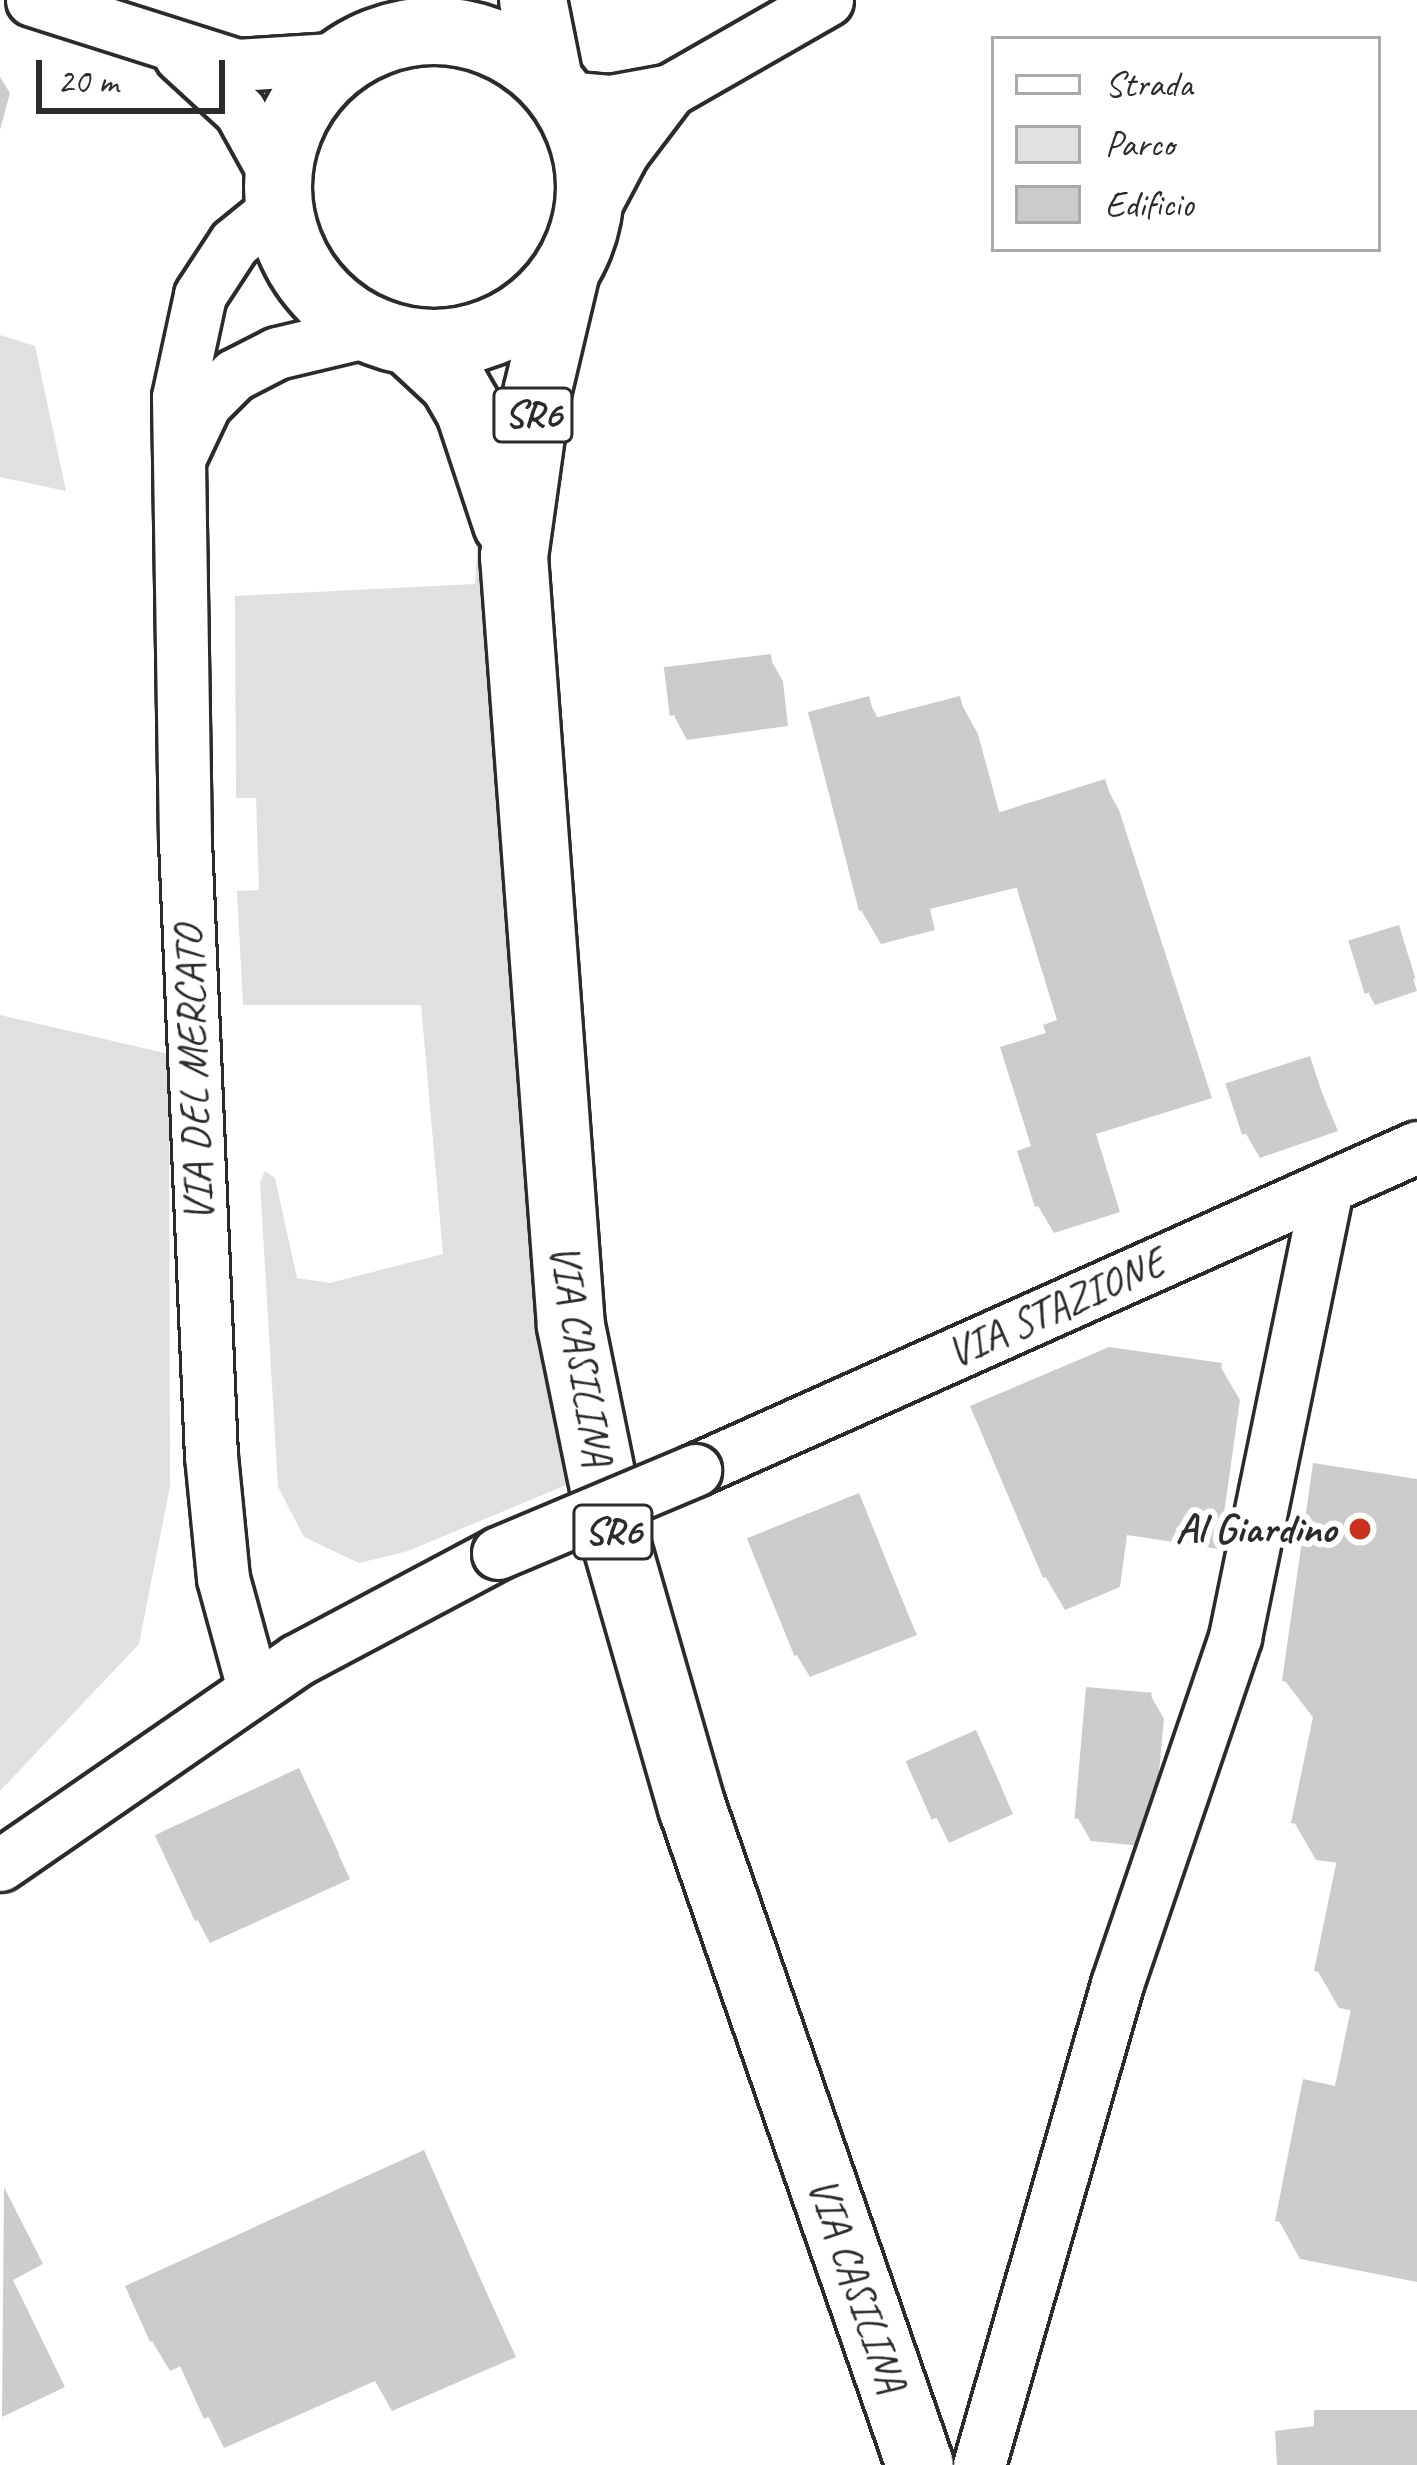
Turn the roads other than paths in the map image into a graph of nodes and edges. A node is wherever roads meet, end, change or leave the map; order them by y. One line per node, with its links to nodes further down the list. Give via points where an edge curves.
1 (32, 0): 5 (street)
2 (533, 0): 6 (main road)
3 (827, 0): 7 (street)
4 (381, 33): 5 (street, via 264,68); 6 (main road, via 468,33 512,51); 8 (main road, via 310,91 287,132)
5 (170, 48): 8 (street, via 240,111)
6 (556, 88): 7 (street, via 610,101); 9 (main road, via 581,134)
7 (670, 90): 9 (street, via 623,152)
8 (278, 192): 10 (main road, via 293,258 325,300); 11 (street, VIA DEL MERCATO, via 200,295 181,363)
9 (577, 246): 10 (main road, via 535,308 498,332 455,343); 12 (main road, VIA CASILINA / SR6, via 526,453)
10 (390, 337): 11 (street, VIA DEL MERCATO, via 277,352 234,375 205,404); 12 (main road, VIA CASILINA / SR6, via 453,382 470,412)
11 (181, 456): 15 (street, VIA DEL MERCATO, via 186,864 212,1477 229,1613)
12 (514, 556): 17 (main road, VIA CASILINA / SR6, via 561,1226 599,1475 692,1807)
13 (1417, 1147): 14 (street, VIA STAZIONE)
14 (1327, 1187): 15 (street, VIA STAZIONE, bridge, via 498,1553); 18 (street, via 1234,1637 1117,1984)
15 (253, 1688): 16 (street, VIA STAZIONE)
16 (0, 1865)
17 (920, 2465)
18 (979, 2465)

